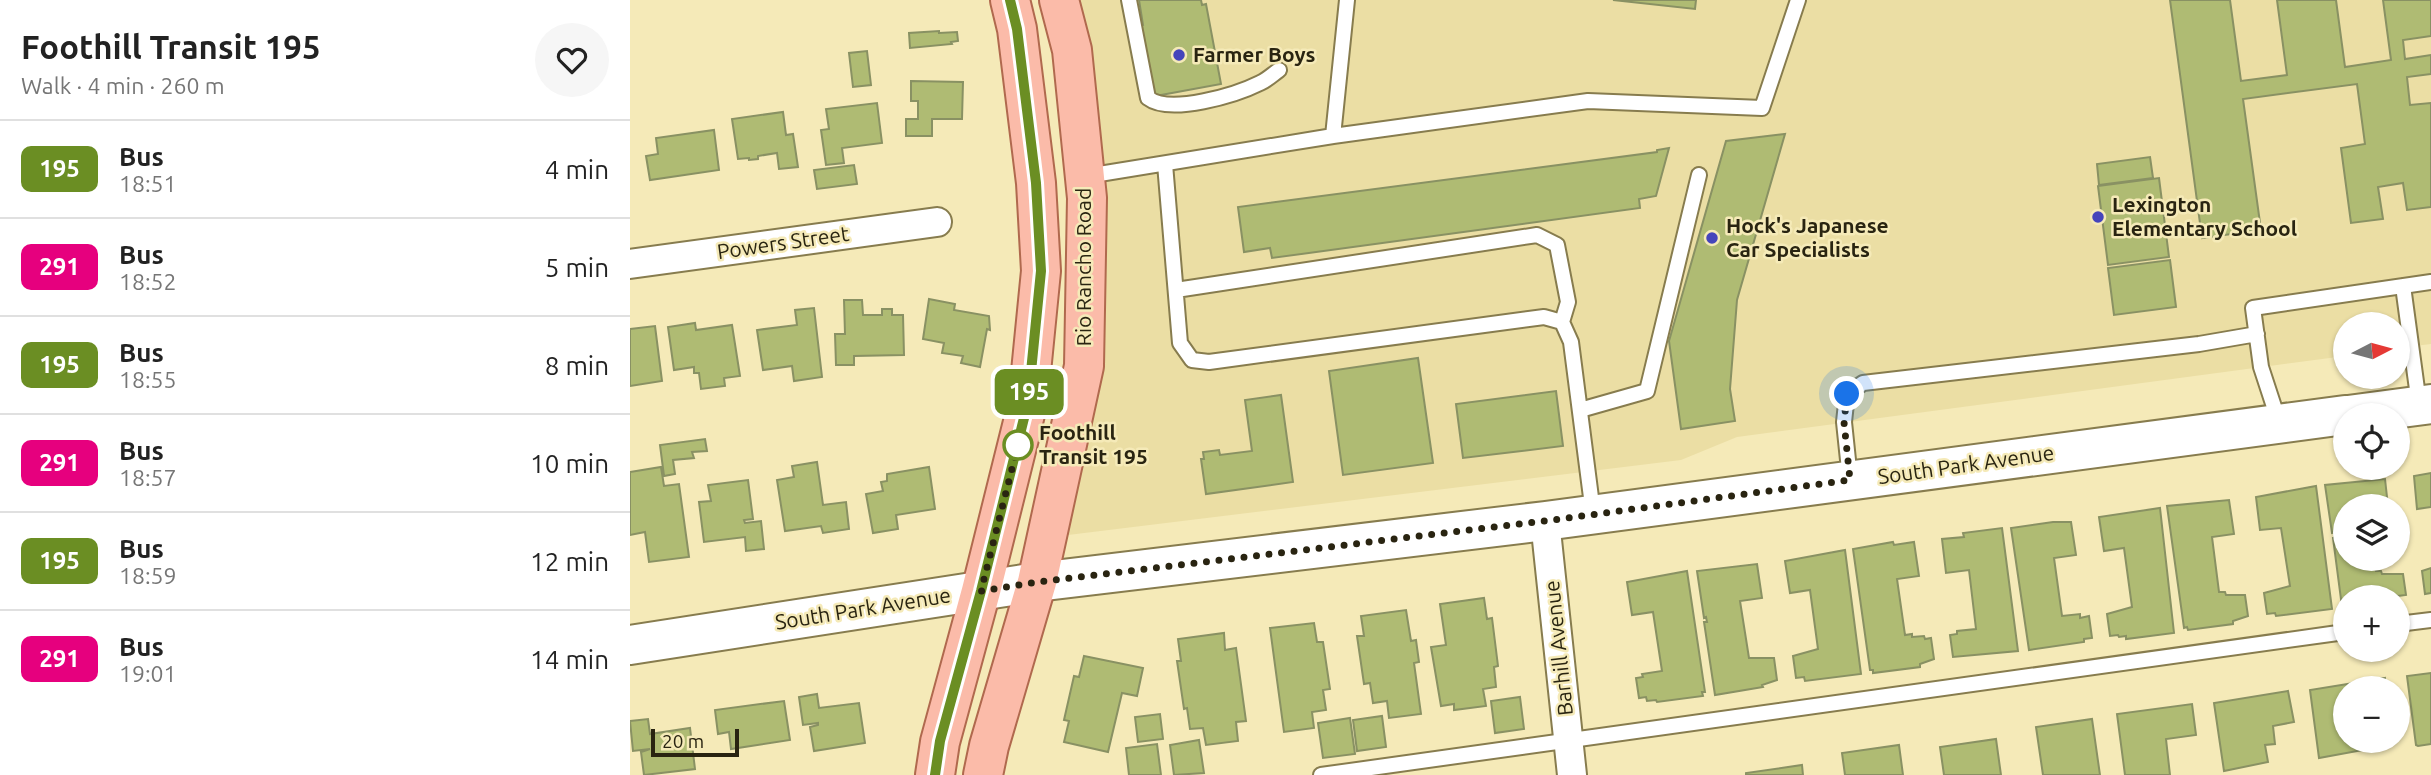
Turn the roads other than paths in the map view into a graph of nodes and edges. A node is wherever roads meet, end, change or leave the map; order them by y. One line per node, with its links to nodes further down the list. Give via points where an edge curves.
1 (1010, 0): 11 (main road, Rio Rancho Road)
2 (1059, 0): 10 (main road, Rio Rancho Road, via 1072,50)
3 (1129, 0): 6 (lane, via 1145,88 1155,104 1219,98 1262,82)
4 (1347, 0): 7 (lane)
5 (1798, 0): 7 (lane, via 1762,108 1588,101)
6 (1279, 70)
7 (1334, 136): 8 (lane)
8 (1165, 164): 10 (lane); 16 (lane)
9 (1699, 175): 20 (lane, via 1647,391)
10 (1085, 177): 11 (main road); 26 (main road, Rio Rancho Road, via 1084,366)
11 (1036, 183): 27 (main road, Rio Rancho Road, via 1041,271 1028,402)
12 (937, 222): 13 (street, Powers Street)
13 (630, 264)
14 (2431, 282): 15 (lane)
15 (2403, 286): 18 (lane, via 2253,308); 19 (lane)
16 (1176, 290): 17 (lane, via 1180,342 1192,360 1209,362 1544,317); 17 (lane, via 1537,235 1557,244 1568,302)
17 (1562, 322): 20 (lane, via 1571,342)
18 (2257, 334): 22 (lane); 23 (lane, via 1863,383 1847,394 1844,422)
19 (2425, 405)
20 (1580, 410): 24 (lane)
21 (2333, 417): 22 (street, South Park Avenue)
22 (2280, 424): 23 (street, South Park Avenue)
23 (1850, 480): 24 (street, South Park Avenue)
24 (1594, 514): 25 (street, South Park Avenue)
25 (1545, 521): 26 (street, South Park Avenue); 32 (street, Barhill Avenue)
26 (1037, 582): 27 (street, South Park Avenue); 34 (main road, Rio Rancho Road)
27 (981, 591): 31 (street, South Park Avenue); 33 (main road, Rio Rancho Road)
28 (2431, 620): 29 (lane)
29 (2410, 623)
30 (2333, 634): 32 (lane)
31 (630, 645)
32 (1569, 741): 35 (lane); 36 (street, Barhill Avenue)
33 (935, 775)
34 (983, 775)
35 (1321, 775)
36 (1572, 775)

